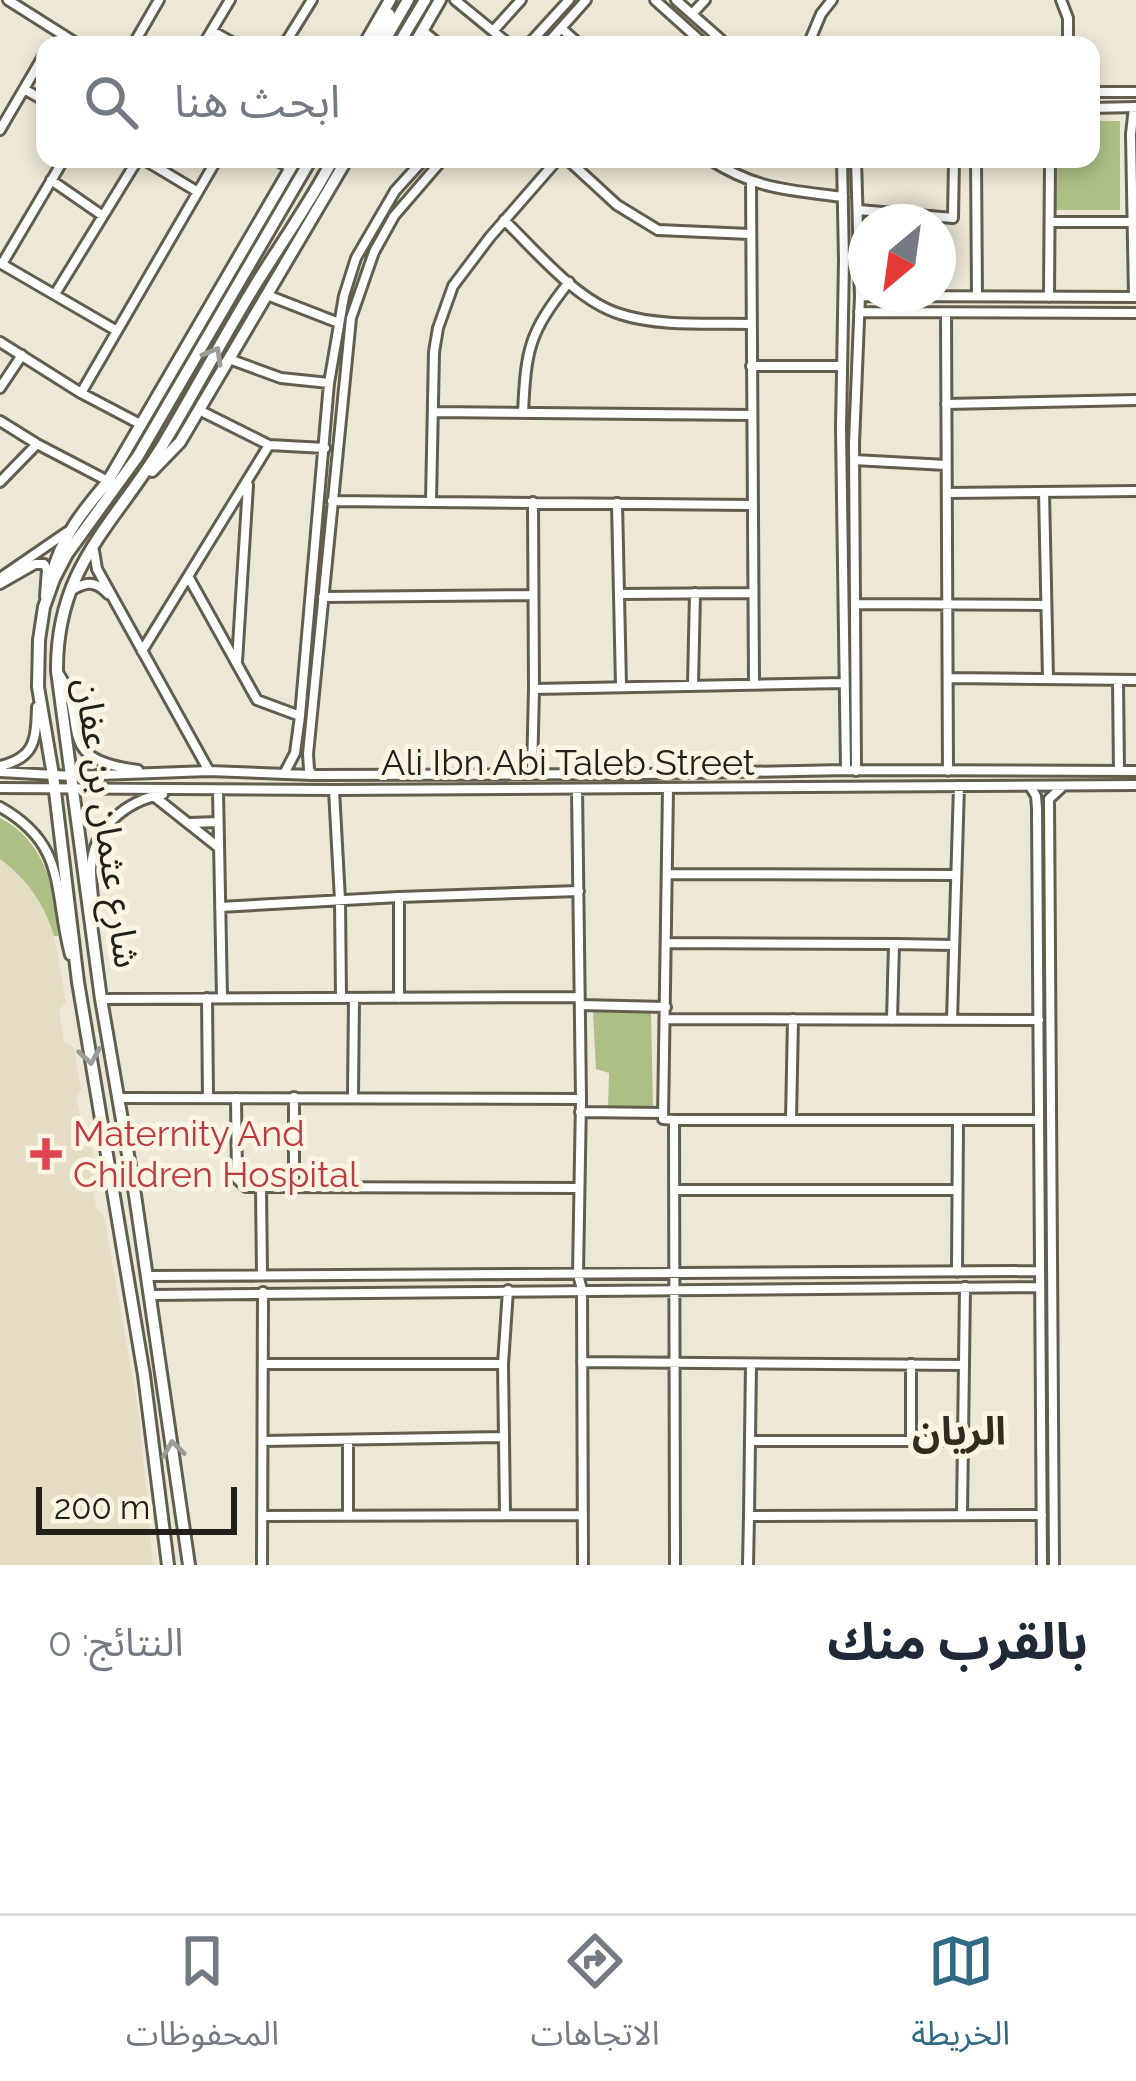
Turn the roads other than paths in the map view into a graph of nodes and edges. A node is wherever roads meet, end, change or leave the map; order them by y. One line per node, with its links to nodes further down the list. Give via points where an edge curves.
1 (8, 0): 23 (street)
2 (230, 0): 20 (street)
3 (312, 0): 29 (street)
4 (393, 0): 30 (main road); 31 (main road)
5 (408, 0): 32 (main road)
6 (426, 0): 33 (main road); 34 (main road)
7 (440, 0): 21 (main road)
8 (455, 0): 22 (street)
9 (521, 0): 22 (street)
10 (569, 0): 38 (street)
11 (586, 0): 19 (street)
12 (655, 0): 41 (street)
13 (676, 0): 18 (street)
14 (705, 0): 18 (street)
15 (832, 0): 43 (street)
16 (1061, 0): 44 (street)
17 (155, 1): 26 (street)
18 (692, 14): 42 (street)
19 (561, 28): 39 (street); 40 (street)
20 (212, 30): 27 (street); 28 (street)
21 (423, 31): 35 (main road); 36 (street)
22 (493, 31): 37 (street)
23 (57, 32): 24 (street); 25 (street)
24 (55, 36)
25 (64, 36)
26 (138, 36)
27 (208, 36)
28 (222, 36)
29 (290, 36)
30 (370, 36)
31 (381, 36)
32 (384, 36)
33 (404, 36)
34 (414, 36)
35 (419, 36)
36 (429, 36)
37 (499, 36)
38 (536, 36)
39 (554, 36)
40 (570, 36)
41 (695, 36)
42 (717, 36)
43 (812, 36)
44 (1068, 36)
45 (36, 68): 46 (street)
46 (24, 89): 49 (street); 52 (street)
47 (1100, 92): 48 (street)
48 (1136, 92)
49 (36, 96)
50 (1135, 107): 51 (street); 82 (street)
51 (1100, 108)
52 (0, 130)
53 (59, 168): 73 (street)
54 (135, 168): 79 (street)
55 (157, 168): 75 (street)
56 (212, 168): 75 (street)
57 (292, 168): 116 (main road)
58 (306, 168): 85 (main road, شارع عثمان بن عفان)
59 (308, 168): 60 (main road, via 311,187)
60 (325, 168)
61 (327, 168): 87 (main road, شارع عثمان بن عفان)
62 (342, 168): 89 (main road)
63 (416, 168): 97 (street, via 356,259)
64 (434, 168): 129 (street, via 394,216 351,318)
65 (550, 168): 80 (street)
66 (577, 168): 83 (street, via 658,230)
67 (723, 168): 74 (street)
68 (842, 168): 76 (street)
69 (857, 168): 77 (street)
70 (954, 168): 78 (street)
71 (976, 168): 91 (street)
72 (1050, 168): 81 (street)
73 (52, 180): 79 (street); 84 (street)
74 (751, 181): 76 (street); 83 (street)
75 (198, 192): 99 (street)
76 (843, 197): 104 (street)
77 (859, 204)
78 (953, 204)
79 (103, 216): 88 (street)
80 (504, 220): 86 (street); 112 (street, via 453,286 434,352)
81 (1050, 222): 82 (street); 92 (street)
82 (1134, 222): 93 (street)
83 (750, 234): 98 (street)
84 (1, 263): 88 (street)
85 (247, 272): 87 (main road, via 294,193 304,191); 109 (main road, شارع عثمان بن عفان)
86 (569, 282): 98 (street, via 619,314); 113 (street, via 531,340)
87 (256, 283): 125 (main road, شارع عثمان بن عفان, one-way to 87)
88 (55, 294): 99 (street)
89 (267, 296): 97 (street); 102 (main road)
90 (956, 296): 91 (street)
91 (977, 296): 92 (street)
92 (1049, 296): 93 (street)
93 (1135, 297)
94 (859, 312): 95 (street); 120 (street)
95 (946, 313): 96 (street); 110 (street)
96 (1136, 313)
97 (339, 323): 105 (street)
98 (751, 324): 103 (street)
99 (117, 331): 107 (street)
100 (0, 342): 101 (street)
101 (22, 355): 106 (street); 107 (street)
102 (229, 359): 105 (street, via 281,378); 111 (main road)
103 (751, 365): 104 (street); 114 (street)
104 (842, 366): 157 (street)
105 (329, 383): 119 (street)
106 (0, 388)
107 (81, 393): 116 (street)
108 (1136, 400): 110 (street)
109 (170, 402): 123 (main road); 148 (main road, شارع عثمان بن عفان, via 67,554)
110 (946, 404): 121 (street)
111 (199, 410): 118 (street); 125 (main road)
112 (433, 412): 113 (street); 130 (street)
113 (524, 413): 114 (street)
114 (752, 415): 133 (street)
115 (0, 421): 117 (street)
116 (140, 424): 123 (main road)
117 (37, 444): 123 (street); 124 (street)
118 (268, 445): 119 (street); 122 (street)
119 (325, 448): 162 (street)
120 (854, 460): 121 (street); 144 (street)
121 (946, 465): 128 (street)
122 (248, 478): 137 (street); 150 (street)
123 (108, 481): 134 (main road)
124 (0, 482)
125 (134, 490): 135 (main road, شارع عثمان بن عفان)
126 (1136, 491): 127 (street)
127 (1044, 492): 128 (street); 145 (street)
128 (946, 493): 147 (street)
129 (332, 501): 130 (street); 143 (street)
130 (431, 501): 131 (street)
131 (533, 502): 132 (street); 142 (street)
132 (617, 503): 133 (street); 141 (street)
133 (752, 505): 140 (street)
134 (69, 531): 136 (street); 148 (main road)
135 (96, 538): 138 (main road, شارع عثمان بن عفان); 146 (street, via 93,556)
136 (1, 577): 148 (street, via 44,564)
137 (188, 577): 149 (street); 150 (street)
138 (68, 593): 146 (street, via 95,584); 151 (main road, شارع عثمان بن عفان)
139 (694, 593): 140 (street); 141 (street); 158 (street)
140 (753, 593): 156 (street)
141 (619, 594): 159 (street)
142 (533, 595): 143 (street); 161 (street)
143 (323, 597): 164 (street)
144 (854, 604): 147 (street); 166 (street)
145 (1046, 605): 147 (street); 153 (street)
146 (119, 606): 149 (street)
147 (947, 606): 152 (street)
148 (44, 608): 160 (main road, شارع عثمان بن عفان)
149 (142, 652): 167 (street)
150 (237, 663): 162 (street, via 257,700)
151 (57, 671): 171 (street, via 87,753 102,764); 176 (main road, شارع عثمان بن عفان)
152 (948, 678): 153 (street); 168 (street)
153 (1048, 680): 154 (street)
154 (1118, 680): 155 (street); 169 (street)
155 (1136, 680)
156 (754, 683): 157 (street); 158 (street)
157 (844, 683): 166 (street)
158 (693, 684): 159 (street)
159 (621, 686): 161 (street)
160 (38, 688): 165 (street, via 31,747); 175 (main road, شارع عثمان بن عفان)
161 (535, 688): 172 (street)
162 (300, 716): 163 (street)
163 (295, 752): 164 (street); 173 (street)
164 (308, 754): 174 (street)
165 (0, 769): 175 (street)
166 (851, 770): 168 (street, Ali Ibn Abi Taleb Street); 172 (street, Ali Ibn Abi Taleb Street)
167 (209, 771): 171 (street, Ali Ibn Abi Taleb Street); 173 (street, Ali Ibn Abi Taleb Street)
168 (948, 771): 169 (street, Ali Ibn Abi Taleb Street)
169 (1119, 772): 170 (street, Ali Ibn Abi Taleb Street)
170 (1136, 772)
171 (164, 773): 176 (street)
172 (532, 774): 174 (street, Ali Ibn Abi Taleb Street)
173 (283, 775): 174 (street, Ali Ibn Abi Taleb Street)
174 (312, 776)
175 (54, 781): 176 (street, Ali Ibn Abi Taleb Street); 181 (street, Ali Ibn Abi Taleb Street); 201 (main road, شارع عثمان بن عفان)
176 (72, 782): 184 (street, Ali Ibn Abi Taleb Street); 207 (main road, شارع عثمان بن عفان)
177 (1065, 785): 178 (street, Ali Ibn Abi Taleb Street); 180 (street, Ali Ibn Abi Taleb Street); 274 (street, via 1049,799)
178 (1136, 785)
179 (959, 786): 180 (street, Ali Ibn Abi Taleb Street); 183 (street, Ali Ibn Abi Taleb Street); 193 (street)
180 (1023, 786): 214 (street, via 1036,796)
181 (0, 788)
182 (577, 789): 183 (street, Ali Ibn Abi Taleb Street); 186 (street, Ali Ibn Abi Taleb Street); 194 (street)
183 (668, 789): 192 (street)
184 (182, 790): 185 (street, Ali Ibn Abi Taleb Street); 187 (street)
185 (218, 790): 186 (street, Ali Ibn Abi Taleb Street); 189 (street)
186 (334, 790): 196 (street)
187 (153, 796): 190 (street); 207 (street, via 112,818 94,852)
188 (0, 807): 201 (street, via 22,819 52,861)
189 (218, 822): 190 (street); 191 (street)
190 (188, 823): 191 (street)
191 (219, 847): 197 (street)
192 (667, 874): 193 (street); 198 (street)
193 (956, 875): 200 (street)
194 (579, 891): 195 (street); 208 (street)
195 (399, 897): 196 (street); 206 (street)
196 (340, 900): 197 (street); 204 (street)
197 (220, 907): 203 (street)
198 (666, 943): 199 (street); 209 (street)
199 (894, 944): 200 (street); 212 (street)
200 (954, 945): 213 (street)
201 (78, 982): 267 (main road, شارع عثمان بن عفان, one-way to 267)
202 (207, 998): 203 (street); 207 (street); 217 (street)
203 (223, 998): 204 (street)
204 (341, 998): 205 (street)
205 (354, 998): 206 (street); 216 (street)
206 (399, 998): 208 (street)
207 (101, 999): 219 (main road, شارع عثمان بن عفان)
208 (580, 1001): 209 (street); 220 (street)
209 (666, 1007): 210 (street)
210 (665, 1019): 211 (street); 222 (street)
211 (793, 1019): 212 (street); 224 (street)
212 (892, 1020): 213 (street)
213 (952, 1020): 214 (street)
214 (1039, 1020): 226 (street)
215 (294, 1097): 216 (street); 218 (street); 228 (street)
216 (353, 1097): 220 (street)
217 (208, 1098): 218 (street); 219 (street)
218 (236, 1098): 227 (street, via 237,1179)
219 (119, 1099): 236 (main road, شارع عثمان بن عفان)
220 (580, 1099): 221 (street)
221 (580, 1112): 222 (street); 229 (street)
222 (663, 1113): 223 (street)
223 (674, 1120): 224 (street); 230 (street)
224 (790, 1120): 225 (street)
225 (958, 1120): 226 (street); 231 (street)
226 (1039, 1120): 232 (street)
227 (261, 1187): 228 (street); 238 (street)
228 (294, 1187): 229 (street)
229 (579, 1188): 235 (street)
230 (675, 1190): 231 (street); 234 (street)
231 (957, 1190): 233 (street)
232 (1040, 1271): 233 (street); 240 (street)
233 (957, 1272): 234 (street)
234 (674, 1273): 235 (street); 241 (street)
235 (578, 1274): 238 (street); 242 (street)
236 (147, 1276): 237 (street); 246 (main road, شارع عثمان بن عفان)
237 (178, 1276): 238 (street); 245 (street)
238 (262, 1276)
239 (965, 1287): 240 (street); 241 (street); 253 (street)
240 (1040, 1287): 264 (street)
241 (674, 1289): 242 (street); 248 (street)
242 (582, 1290): 243 (street); 247 (street)
243 (508, 1291): 244 (street); 250 (street)
244 (263, 1292): 245 (street); 249 (street)
245 (168, 1294): 246 (street)
246 (150, 1295): 268 (main road, شارع عثمان بن عفان, one-way to 246)
247 (582, 1362): 248 (street); 262 (street)
248 (674, 1363): 251 (street); 271 (street)
249 (262, 1364): 250 (street); 256 (street)
250 (502, 1364): 254 (street)
251 (751, 1364): 252 (street); 257 (street)
252 (911, 1364): 253 (street); 258 (street)
253 (964, 1365): 259 (street)
254 (502, 1437): 255 (street); 261 (street)
255 (348, 1440): 256 (street); 260 (street)
256 (263, 1441): 265 (street)
257 (752, 1441): 258 (street); 266 (street)
258 (910, 1441): 259 (street)
259 (963, 1441): 263 (street)
260 (348, 1514): 261 (street); 265 (street)
261 (505, 1514): 262 (street)
262 (583, 1515): 270 (street)
263 (962, 1515): 264 (street); 266 (street)
264 (1042, 1515): 273 (street)
265 (262, 1516): 269 (street)
266 (749, 1516): 272 (street)
267 (168, 1565)
268 (189, 1565)
269 (262, 1565)
270 (583, 1565)
271 (675, 1565)
272 (748, 1565)
273 (1042, 1565)
274 (1054, 1565)

